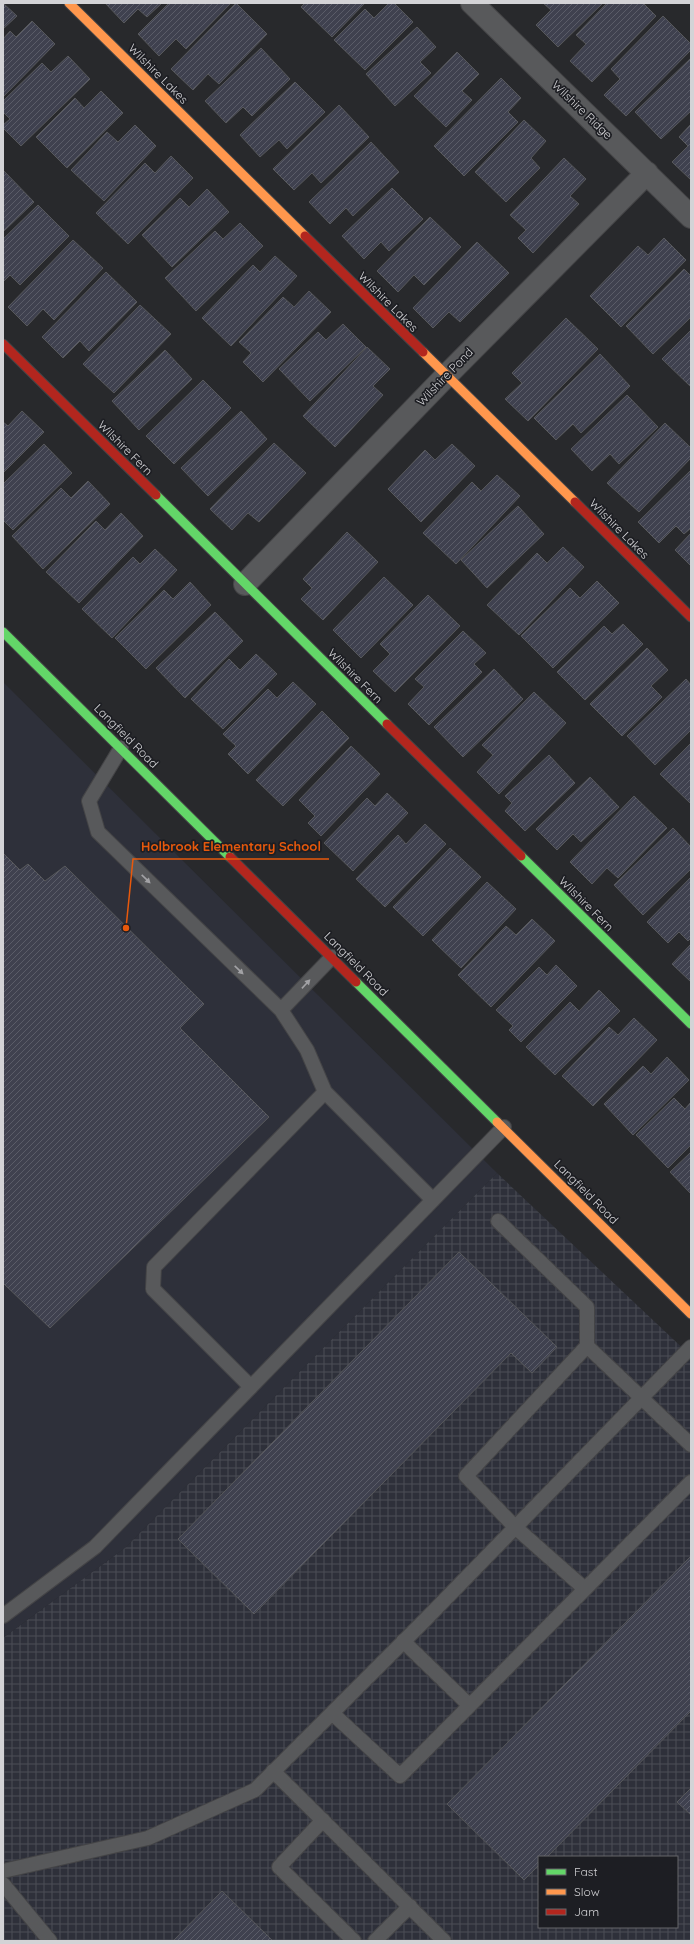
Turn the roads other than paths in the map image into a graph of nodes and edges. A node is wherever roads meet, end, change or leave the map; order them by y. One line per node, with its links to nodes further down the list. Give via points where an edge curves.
1 (69, 3): 6 (street, Wilshire Lakes)
2 (472, 3): 3 (street, Wilshire Ridge)
3 (647, 173): 4 (street, Wilshire Ridge); 6 (street, Wilshire Pond)
4 (691, 217)
5 (3, 344): 7 (street, Wilshire Fern)
6 (446, 376): 7 (street, Wilshire Pond); 8 (street, Wilshire Lakes)
7 (245, 584): 13 (street, Wilshire Fern)
8 (691, 617)
9 (3, 632): 10 (street, Langfield Road)
10 (121, 748): 11 (street, Langfield Road); 12 (lane, one-way to 12, via 89,801 98,832)
11 (332, 957): 12 (lane, one-way to 11); 15 (street, Langfield Road)
12 (281, 1010): 14 (lane, via 307,1050)
13 (691, 1024)
14 (325, 1092): 16 (lane); 23 (lane, via 154,1267 153,1289)
15 (504, 1127): 16 (lane); 19 (street, Langfield Road)
16 (433, 1200): 23 (lane)
17 (498, 1221): 21 (lane, via 587,1307)
18 (687, 1295): 19 (street)
19 (679, 1303): 20 (street, Langfield Road)
20 (691, 1314)
21 (587, 1346): 24 (lane); 27 (lane, via 466,1476)
22 (691, 1347): 24 (lane)
23 (251, 1387): 29 (lane, via 95,1547)
24 (642, 1397): 25 (lane); 27 (lane)
25 (691, 1445)
26 (691, 1482): 28 (lane)
27 (515, 1527): 28 (lane); 30 (lane)
28 (584, 1589): 31 (lane)
29 (3, 1616)
30 (403, 1642): 31 (lane); 32 (lane)
31 (469, 1705): 32 (lane, via 400,1776)
32 (332, 1713): 33 (lane)
33 (273, 1771): 34 (lane); 35 (lane, via 255,1790 148,1838)
34 (323, 1820): 37 (lane); 39 (lane, via 279,1867)
35 (3, 1871)
36 (3, 1884): 38 (lane)
37 (410, 1906): 40 (lane); 41 (lane)
38 (50, 1941)
39 (354, 1941)
40 (375, 1941)
41 (444, 1941)

